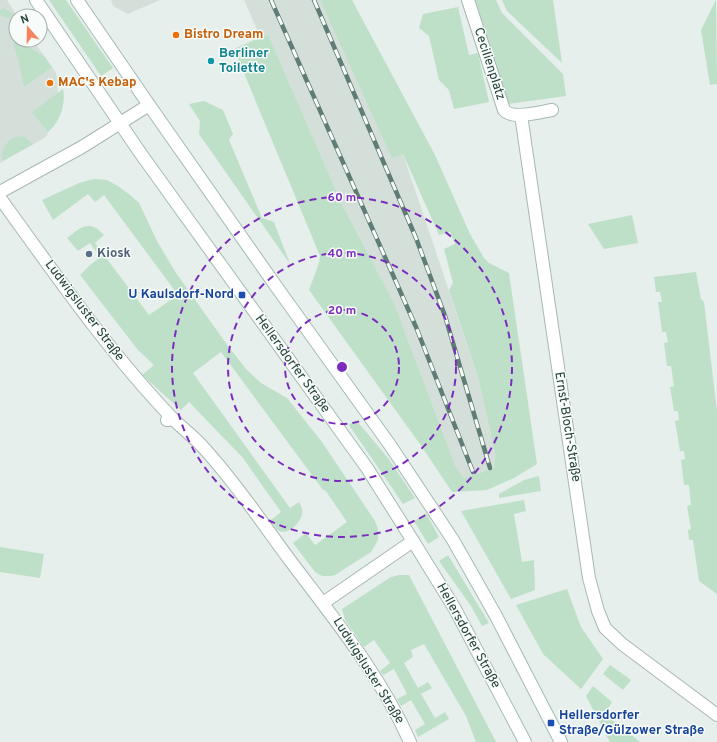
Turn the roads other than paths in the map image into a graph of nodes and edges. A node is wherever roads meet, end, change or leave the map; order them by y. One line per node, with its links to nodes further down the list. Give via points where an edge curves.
1 (36, 0): 7 (street, Hellersdorfer Straße)
2 (77, 0): 4 (street)
3 (468, 0): 6 (street, Cecilienplatz, via 504,110 510,115)
4 (149, 105): 7 (street); 15 (street, via 390,445 453,540 496,616)
5 (552, 110): 6 (street)
6 (521, 115): 12 (street, Ernst-Bloch-Straße, via 589,578 598,611 605,628 622,644)
7 (120, 124): 8 (street); 10 (street, Hellersdorfer Straße, via 367,468)
8 (0, 192)
9 (0, 198): 11 (street, Ludwigsluster Straße, via 80,310 170,420 201,445)
10 (413, 541): 11 (street); 14 (street, Hellersdorfer Straße, via 454,609)
11 (323, 602): 13 (street, Ludwigsluster Straße, via 356,647)
12 (717, 715)
13 (410, 742)
14 (525, 742)
15 (561, 742)

